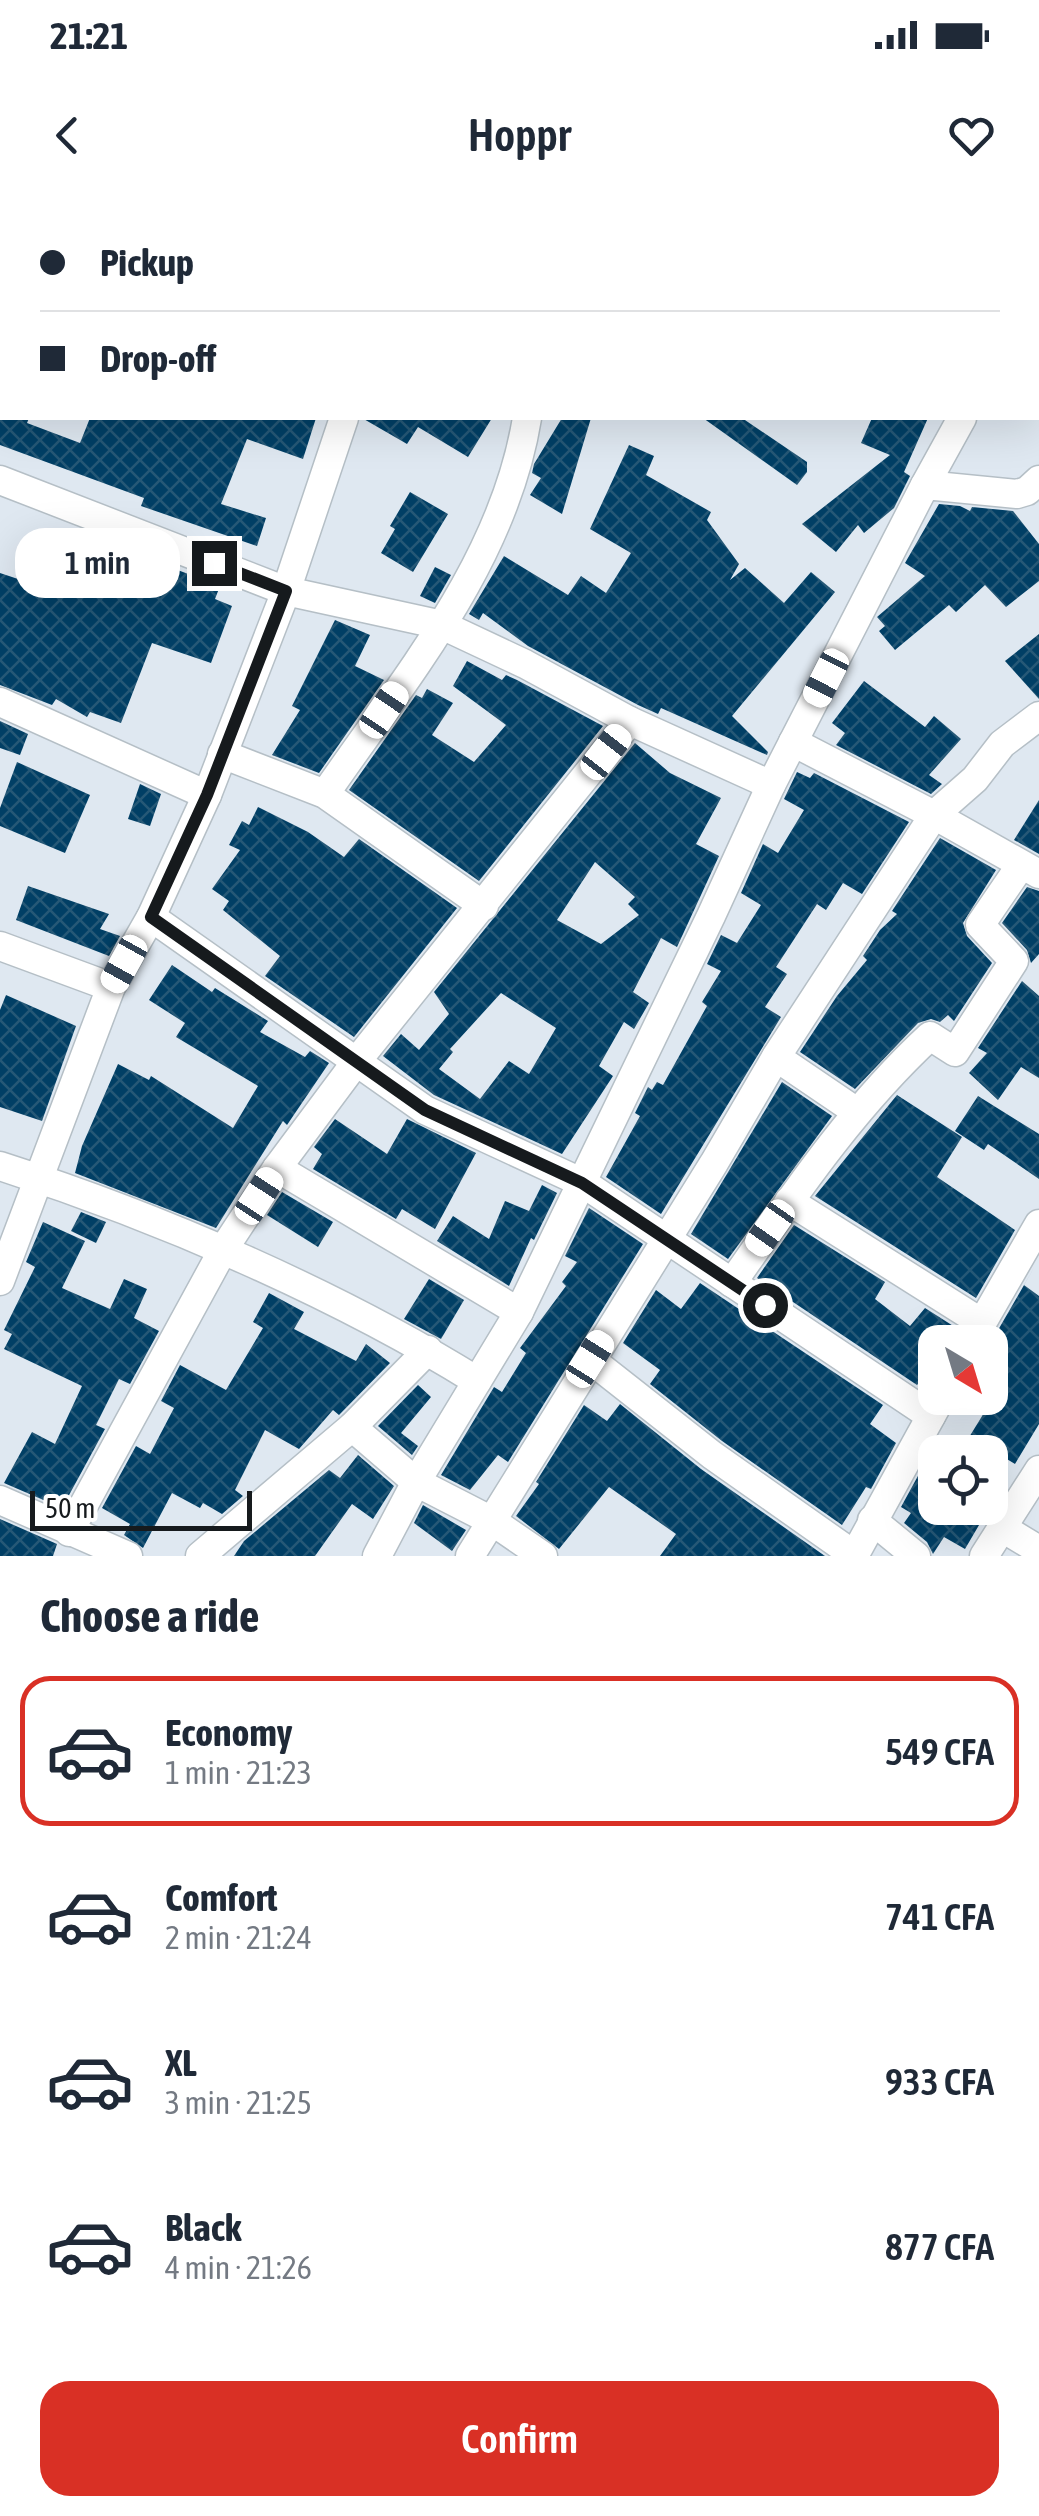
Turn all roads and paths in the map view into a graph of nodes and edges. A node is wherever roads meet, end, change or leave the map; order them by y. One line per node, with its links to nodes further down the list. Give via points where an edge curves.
1 (343, 420): 7 (street)
2 (526, 420): 8 (street, via 494,531)
3 (961, 420): 6 (street)
4 (0, 480): 7 (street)
5 (1039, 480): 6 (street, via 1017,494)
6 (925, 486): 12 (street)
7 (286, 591): 8 (street); 13 (street)
8 (442, 624): 11 (street); 15 (street)
9 (0, 702): 16 (street)
10 (1039, 716): 17 (street)
11 (630, 721): 14 (street); 19 (street)
12 (793, 742): 14 (street); 17 (street)
13 (222, 754): 15 (street); 16 (street)
14 (770, 784): 29 (street)
15 (325, 794): 19 (street)
16 (207, 795): 20 (street)
17 (934, 814): 18 (street); 23 (street)
18 (1030, 869): 25 (street, via 980,925 1014,961 955,1052 930,1036)
19 (484, 906): 24 (street)
20 (151, 917): 22 (street); 24 (street)
21 (0, 946): 22 (street)
22 (112, 987): 28 (street)
23 (776, 1056): 25 (street); 32 (street)
24 (356, 1062): 27 (street); 29 (street, via 425,1110)
25 (857, 1112): 30 (street)
26 (0, 1166): 28 (street)
27 (277, 1168): 33 (street); 36 (street)
28 (40, 1178): 33 (street); 34 (street)
29 (582, 1183): 32 (street); 36 (street)
30 (789, 1201): 35 (street); 37 (street)
31 (1039, 1224): 38 (street)
32 (664, 1239): 35 (street); 40 (street)
33 (224, 1250): 39 (street); 51 (street)
34 (0, 1280)
35 (732, 1283): 42 (street)
36 (518, 1312): 41 (street)
37 (965, 1325)
38 (981, 1325)
39 (428, 1350): 41 (street); 44 (street)
40 (590, 1359): 49 (street); 53 (street)
41 (477, 1381): 46 (street)
42 (918, 1396)
43 (931, 1415): 48 (street)
44 (352, 1427): 46 (street); 55 (street)
45 (1039, 1470): 50 (street)
46 (416, 1482): 49 (street); 56 (street)
47 (0, 1500): 51 (street)
48 (872, 1520): 53 (street); 59 (street)
49 (492, 1521): 57 (street); 58 (street)
50 (1004, 1529): 52 (street); 60 (street)
51 (69, 1532): 54 (street)
52 (1039, 1550)
53 (854, 1555)
54 (128, 1556)
55 (200, 1556)
56 (377, 1556)
57 (470, 1556)
58 (544, 1556)
59 (916, 1556)
60 (984, 1556)

